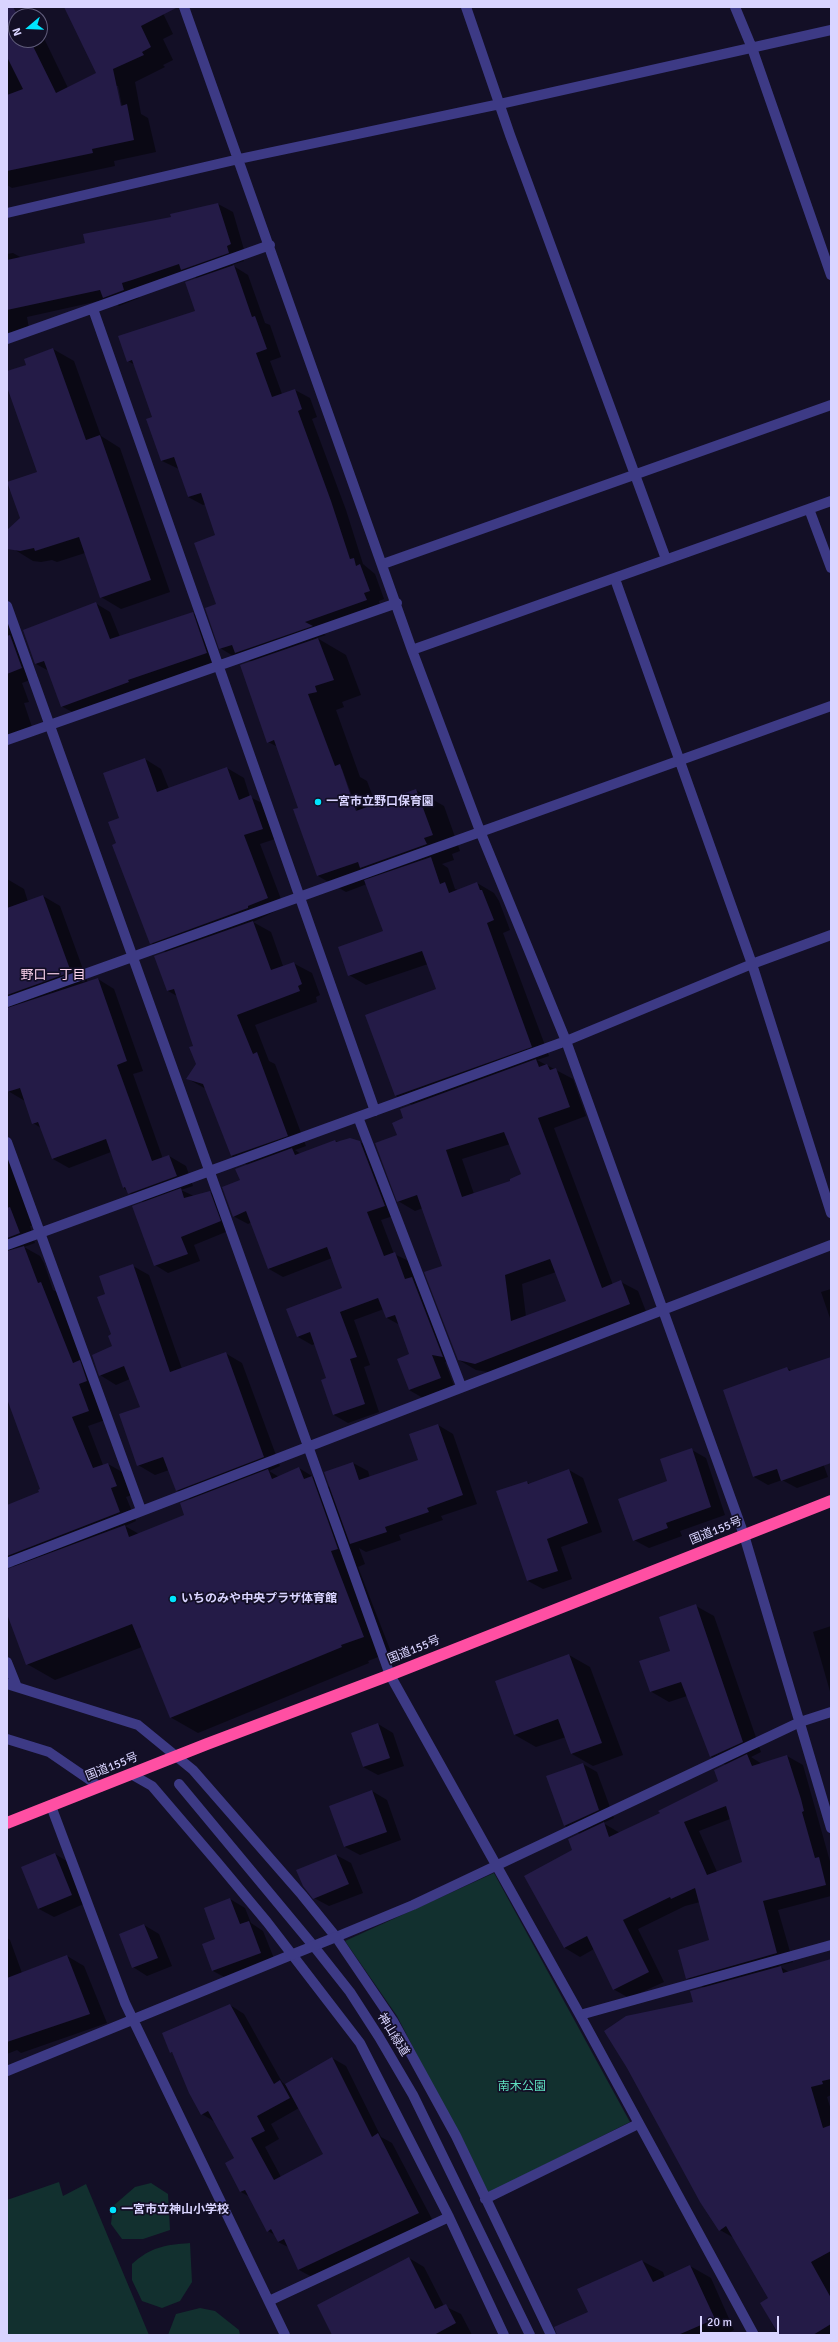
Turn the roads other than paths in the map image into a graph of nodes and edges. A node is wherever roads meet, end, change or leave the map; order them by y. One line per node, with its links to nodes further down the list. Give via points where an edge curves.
1 (184, 7): 7 (street)
2 (466, 7): 6 (street)
3 (735, 7): 5 (street)
4 (831, 30): 5 (street)
5 (752, 48): 6 (street); 10 (street)
6 (500, 104): 7 (street); 14 (street)
7 (239, 159): 8 (street); 9 (street)
8 (7, 213)
9 (270, 245): 11 (street); 18 (street)
10 (831, 275)
11 (93, 309): 12 (street); 24 (street)
12 (7, 339)
13 (831, 405): 14 (street)
14 (636, 474): 17 (street); 18 (street)
15 (831, 501): 16 (street)
16 (809, 509): 17 (street); 19 (street)
17 (666, 559): 20 (street)
18 (383, 564): 21 (street)
19 (831, 568)
20 (615, 579): 23 (street); 28 (street)
21 (397, 603): 23 (street); 24 (street)
22 (7, 606): 26 (street)
23 (412, 650): 29 (street)
24 (220, 664): 26 (street); 30 (street)
25 (831, 706): 28 (street)
26 (49, 725): 27 (street); 32 (street)
27 (7, 740)
28 (680, 759): 29 (street); 33 (street)
29 (480, 831): 30 (street); 35 (street)
30 (299, 898): 32 (street); 36 (street)
31 (831, 935): 33 (street)
32 (132, 956): 34 (street); 39 (street)
33 (752, 964): 35 (street); 40 (street)
34 (7, 1002)
35 (566, 1041): 36 (street); 44 (street)
36 (375, 1111): 37 (street)
37 (358, 1117): 39 (street); 45 (street)
38 (7, 1142): 41 (street)
39 (208, 1172): 41 (street); 46 (street)
40 (831, 1213)
41 (39, 1234): 42 (street); 48 (street)
42 (7, 1245)
43 (831, 1245): 44 (street)
44 (663, 1308): 45 (street); 49 (street)
45 (461, 1386): 46 (street)
46 (308, 1448): 48 (street); 52 (street)
47 (831, 1501): 49 (highway, 国道155号)
48 (141, 1510): 50 (street)
49 (744, 1535): 52 (highway, 国道155号); 55 (street)
50 (7, 1563)
51 (7, 1662): 53 (street)
52 (390, 1675): 57 (highway, 国道155号); 64 (street)
53 (12, 1686): 57 (street, via 138,1725)
54 (831, 1712): 55 (street)
55 (800, 1722): 63 (street); 64 (street)
56 (7, 1739): 60 (street, via 49,1752)
57 (177, 1755): 58 (highway, 国道155号); 65 (street, via 193,1770)
58 (131, 1774): 60 (highway, 国道155号); 67 (street, via 152,1786 267,1922)
59 (179, 1784): 77 (street, 神山緑道, via 350,1992 413,2095)
60 (100, 1787): 61 (highway, 国道155号)
61 (51, 1806): 62 (highway, 国道155号); 69 (street)
62 (7, 1822)
63 (831, 1828)
64 (496, 1866): 65 (street); 68 (street)
65 (336, 1937): 67 (street, bridge); 72 (street, via 393,2021 456,2136)
66 (831, 1945): 68 (street)
67 (291, 1955): 69 (street); 73 (street, via 360,2043)
68 (580, 2015): 71 (street)
69 (133, 2020): 70 (street); 74 (street)
70 (7, 2071)
71 (638, 2124): 72 (street); 79 (street)
72 (486, 2199): 78 (street)
73 (448, 2217): 74 (street); 76 (street)
74 (269, 2301): 75 (street)
75 (285, 2335)
76 (504, 2335)
77 (530, 2335)
78 (551, 2335)
79 (754, 2335)

